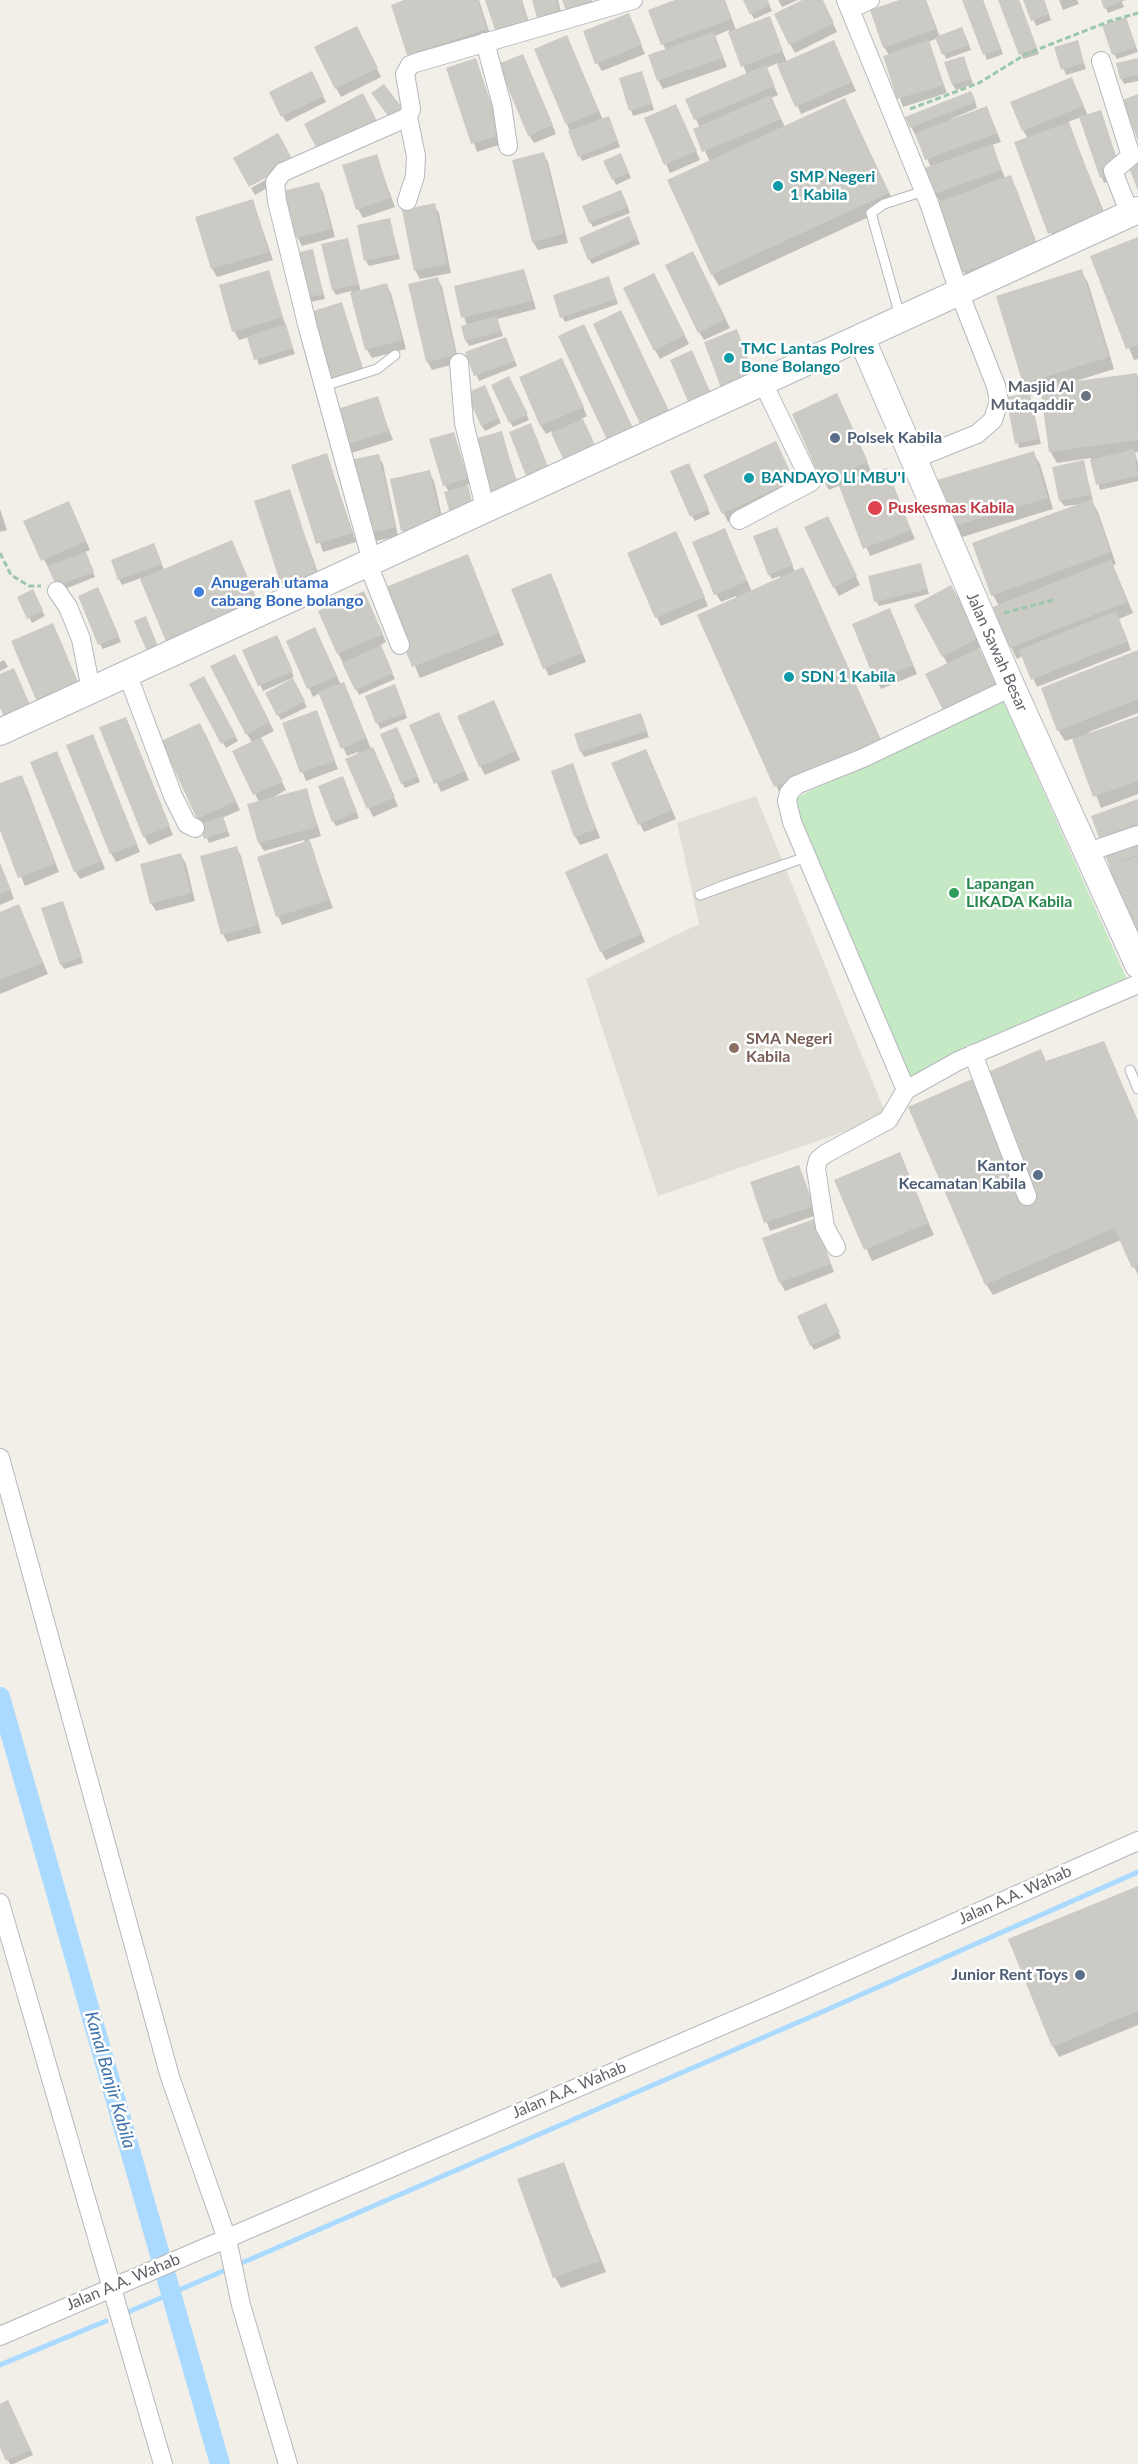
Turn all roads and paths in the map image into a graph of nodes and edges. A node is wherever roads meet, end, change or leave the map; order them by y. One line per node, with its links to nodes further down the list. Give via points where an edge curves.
1 (633, 0): 5 (street)
2 (870, 0): 3 (street)
3 (848, 5): 7 (street)
4 (1138, 13): 7 (path, via 1026,54 979,83)
5 (485, 42): 8 (street, via 410,65 405,78 411,110); 9 (street)
6 (1101, 61): 12 (street, via 1131,156 1113,171)
7 (891, 116): 10 (street)
8 (408, 117): 11 (street, via 416,156); 19 (street, via 283,172 274,182)
9 (508, 146)
10 (924, 192): 13 (street); 14 (lane, via 884,204 871,213)
11 (407, 201)
12 (1134, 212): 13 (main road)
13 (958, 292): 14 (main road); 20 (street, via 996,386 998,411 977,434)
14 (901, 318): 15 (main road)
15 (861, 337): 18 (main road); 20 (main road, Jalan Sawah Besar)
16 (395, 355): 19 (lane, via 377,369)
17 (459, 363): 21 (street, via 464,423)
18 (763, 383): 21 (main road); 22 (street, via 811,482)
19 (324, 386): 24 (street)
20 (912, 460): 27 (main road, Jalan Sawah Besar)
21 (486, 510): 24 (main road)
22 (739, 520)
23 (0, 553): 25 (path, via 11,575 18,580)
24 (370, 563): 28 (street); 29 (main road)
25 (57, 591): 31 (street, via 81,639)
26 (1053, 600): 27 (path)
27 (982, 619): 30 (main road, Jalan Sawah Besar)
28 (400, 645)
29 (127, 673): 31 (main road); 33 (street, via 173,796 187,824)
30 (1012, 687): 35 (main road, Jalan Sawah Besar); 36 (street, via 863,758 796,785 787,801)
31 (91, 690): 32 (main road)
32 (0, 732)
33 (195, 828)
34 (1138, 835): 35 (street)
35 (1085, 853): 37 (main road, Jalan Sawah Besar)
36 (806, 857): 36 (lane, via 722,886 700,895 722,888); 42 (street)
37 (1138, 965)
38 (1138, 984): 39 (street)
39 (973, 1054): 42 (street); 43 (street)
40 (1130, 1070): 41 (lane)
41 (1138, 1089)
42 (906, 1090): 44 (street, via 888,1120 818,1160 825,1227)
43 (1027, 1196)
44 (836, 1247)
45 (0, 1458): 48 (street)
46 (1138, 1841): 48 (street, Jalan A.A. Wahab, via 779,2001)
47 (0, 1903): 49 (street)
48 (219, 2242): 49 (street, Jalan A.A. Wahab); 52 (street)
49 (112, 2287): 50 (street, Jalan A.A. Wahab); 51 (street)
50 (0, 2336)
51 (163, 2464)
52 (288, 2464)

